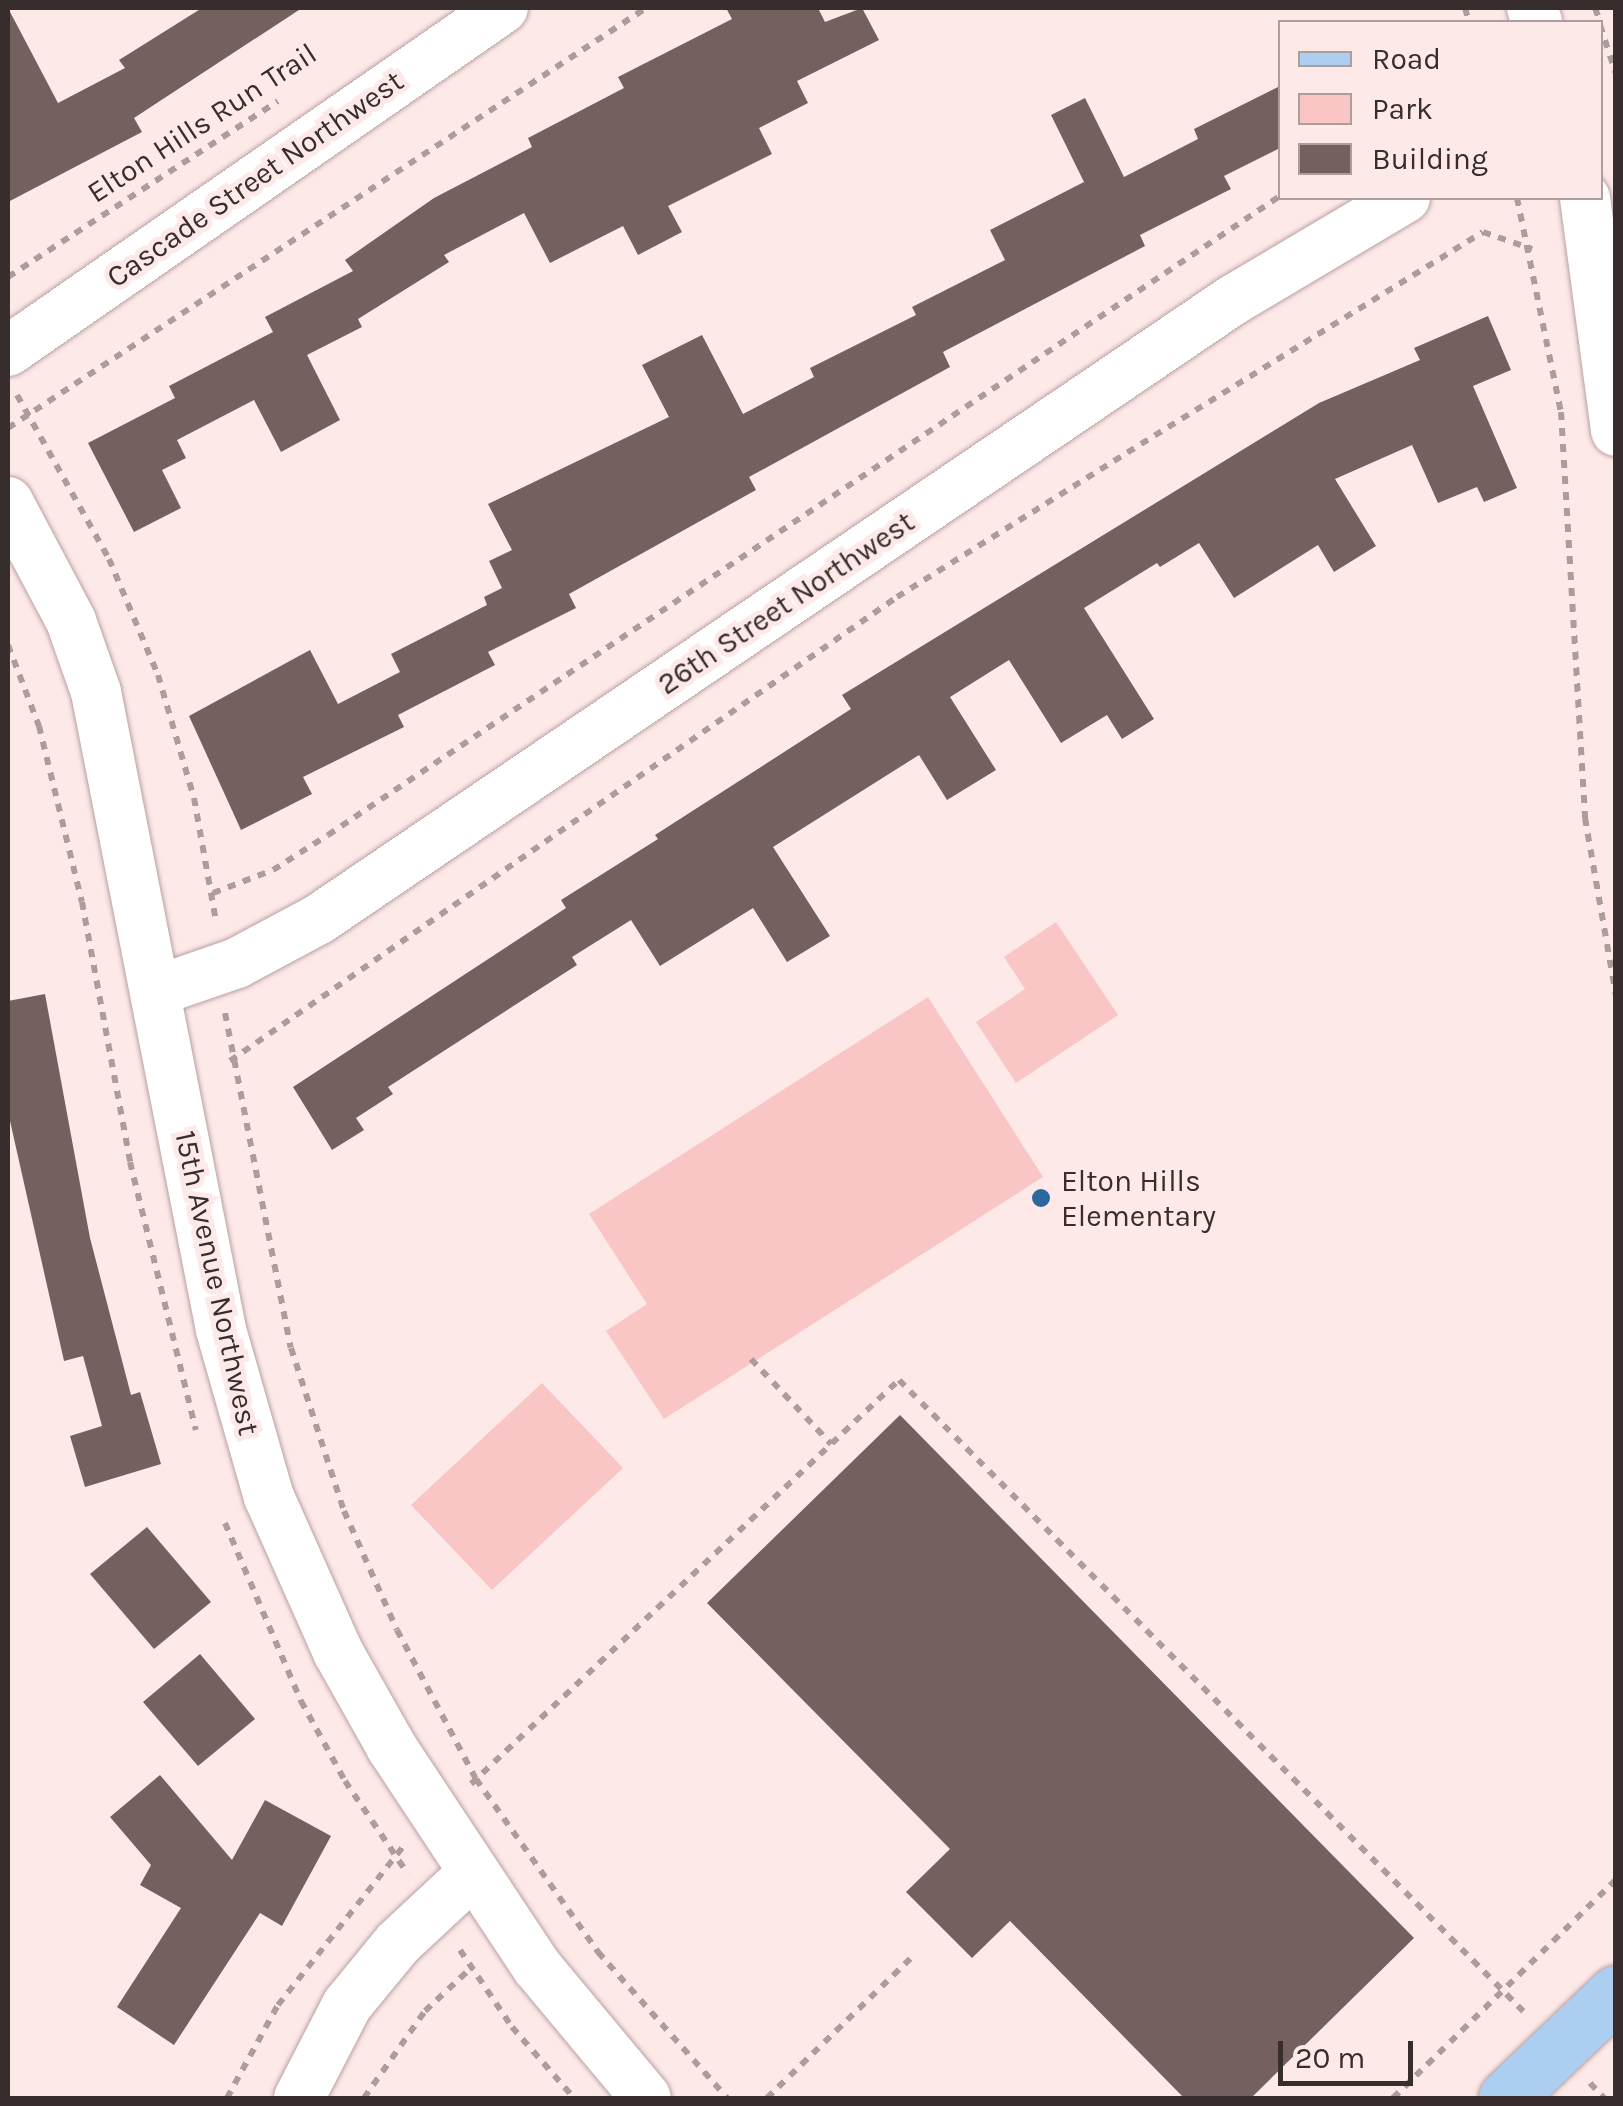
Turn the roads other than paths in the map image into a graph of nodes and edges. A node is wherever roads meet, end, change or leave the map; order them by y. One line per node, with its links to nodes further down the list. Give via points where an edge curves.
1 (503, 8): 4 (street, Cascade Street Northwest)
2 (1402, 200): 7 (street, 26th Street Northwest, via 1232,300 320,919 237,963)
3 (1585, 200): 5 (street)
4 (8, 351)
5 (1616, 432)
6 (8, 502): 7 (street, 15th Avenue Northwest, via 71,620 96,692)
7 (159, 990): 8 (street, 15th Avenue Northwest, via 221,1330 269,1498 338,1652)
8 (472, 1874): 10 (street, via 398,1944 347,2005); 11 (street, 15th Avenue Northwest, via 537,1967)
9 (1610, 2011): 12 (main road)
10 (299, 2098)
11 (646, 2098)
12 (1506, 2098)

